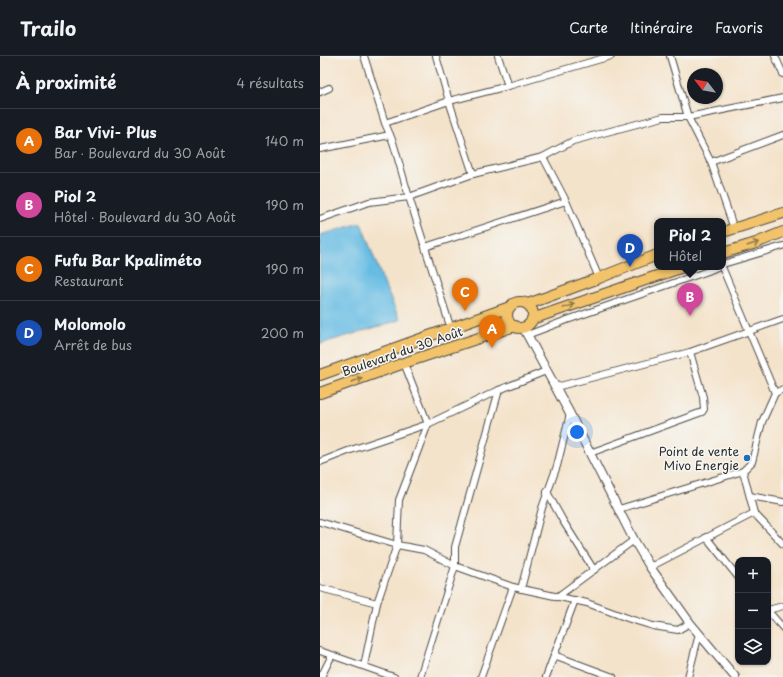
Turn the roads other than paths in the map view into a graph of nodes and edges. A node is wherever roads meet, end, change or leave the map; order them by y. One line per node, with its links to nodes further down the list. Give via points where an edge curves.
1 (364, 56): 14 (street)
2 (436, 56): 12 (street)
3 (498, 56): 8 (street)
4 (611, 56): 8 (street)
5 (670, 56): 13 (street)
6 (775, 56): 7 (street)
7 (783, 74)
8 (508, 86): 12 (street)
9 (328, 88): 10 (street)
10 (320, 92)
11 (783, 98): 13 (street)
12 (449, 101): 14 (street); 20 (street)
13 (688, 117): 18 (street, via 663,117 573,140); 19 (street)
14 (385, 123): 16 (street)
15 (783, 134): 19 (street)
16 (390, 135): 17 (street); 21 (street)
17 (320, 149)
18 (543, 157): 20 (street); 22 (street)
19 (711, 162): 25 (street)
20 (474, 174): 21 (street)
21 (409, 197): 24 (street, via 369,202); 29 (street)
22 (566, 201): 29 (street); 36 (street)
23 (783, 213): 25 (highway)
24 (320, 219)
25 (734, 229): 26 (highway)
26 (726, 231)
27 (783, 232): 30 (highway, one-way to 27)
28 (783, 246): 32 (street)
29 (425, 247): 41 (street)
30 (726, 252)
31 (654, 256): 36 (highway)
32 (726, 265)
33 (674, 270): 39 (highway, one-way to 33)
34 (710, 270): 42 (street, via 574,317)
35 (725, 270): 43 (street)
36 (599, 278): 37 (highway)
37 (528, 304): 38 (highway, via 517,303); 39 (highway, via 532,310)
38 (510, 307): 41 (highway, Boulevard du 30 Août); 42 (highway, via 508,318)
39 (532, 319): 42 (highway)
40 (783, 319): 43 (street)
41 (451, 329): 47 (highway, Boulevard du 30 Août)
42 (522, 329): 45 (highway, Boulevard du 30 Août); 46 (street)
43 (750, 330): 44 (street); 52 (street)
44 (690, 352): 48 (street); 55 (street, via 703,397 702,412)
45 (404, 363): 51 (highway, Boulevard du 30 Août, one-way to 45); 54 (street)
46 (546, 371): 48 (street); 50 (street)
47 (320, 375)
48 (556, 387): 53 (street)
49 (783, 389): 52 (street)
50 (499, 390): 54 (street); 68 (street, via 454,547)
51 (320, 392)
52 (775, 393): 57 (street, via 762,422 752,462)
53 (570, 414): 55 (street); 58 (street)
54 (428, 424): 56 (street); 67 (street, via 399,500)
55 (590, 453): 61 (street)
56 (320, 462)
57 (743, 471): 59 (street); 61 (street)
58 (547, 492): 70 (street); 74 (street)
59 (750, 496): 60 (street); 62 (street)
60 (783, 502)
61 (618, 509): 65 (street)
62 (754, 513): 64 (street); 66 (street)
63 (320, 522): 67 (street)
64 (706, 537): 69 (street); 71 (street)
65 (634, 540): 69 (street); 70 (street)
66 (783, 544)
67 (397, 545): 68 (street, via 424,550); 77 (street)
68 (455, 566): 72 (street); 90 (street)
69 (650, 567): 81 (street)
70 (594, 570): 75 (street)
71 (735, 573)
72 (513, 587): 74 (street); 91 (street)
73 (320, 588): 77 (street)
74 (521, 588): 75 (street)
75 (557, 597): 76 (street)
76 (575, 600): 81 (street, via 664,629 678,630); 86 (street)
77 (377, 603): 87 (street)
78 (783, 606): 79 (street)
79 (771, 610)
80 (771, 614): 82 (street)
81 (690, 623): 83 (street)
82 (783, 628)
83 (699, 634): 94 (street); 95 (street)
84 (320, 651): 85 (street)
85 (332, 655): 87 (street); 88 (street)
86 (554, 655): 92 (street); 93 (street)
87 (364, 666): 89 (street)
88 (321, 677)
89 (394, 677)
90 (420, 677)
91 (481, 677)
92 (546, 677)
93 (613, 677)
94 (688, 677)
95 (735, 677)

